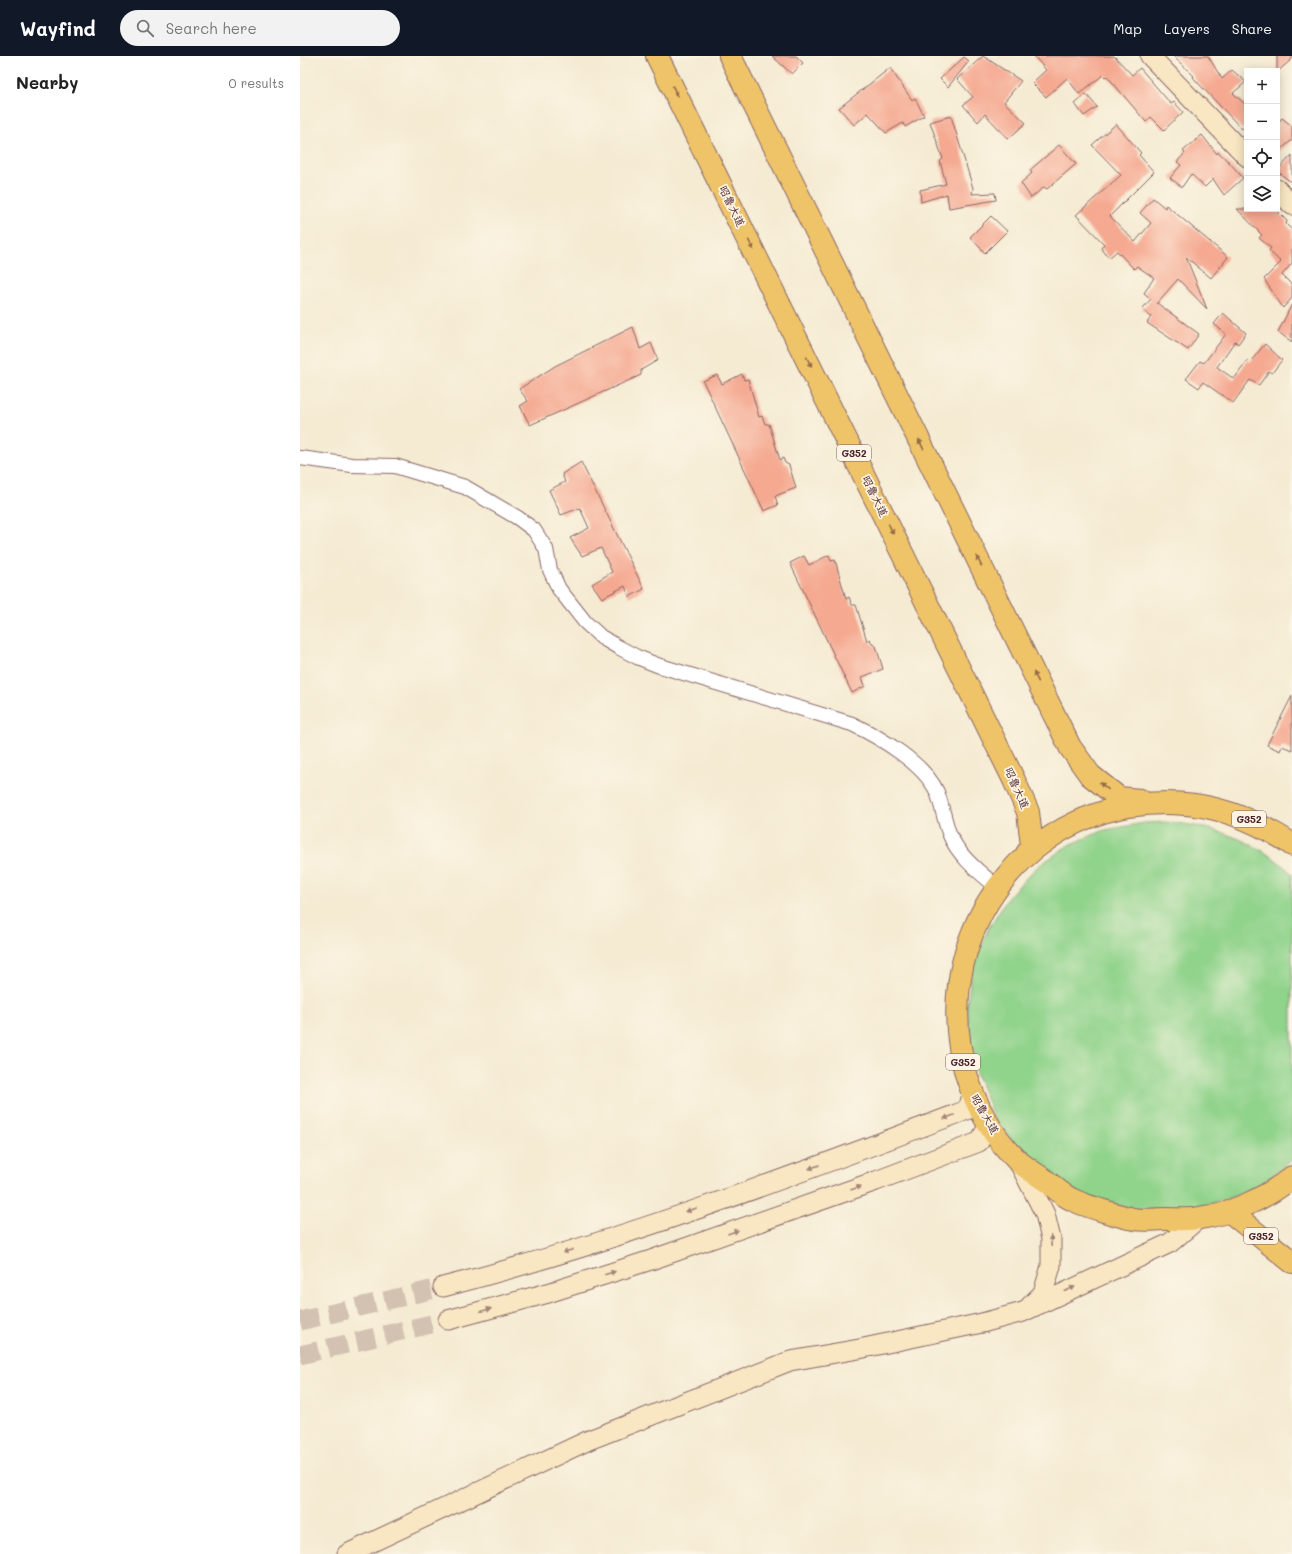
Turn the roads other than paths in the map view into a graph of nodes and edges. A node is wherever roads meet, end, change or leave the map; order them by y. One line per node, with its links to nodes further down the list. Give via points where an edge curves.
1 (657, 56): 10 (highway, 昭鲁大道 / G352, one-way to 10, via 1014,780 1028,812 1032,846)
2 (730, 56): 8 (highway, 昭鲁大道 / G352, one-way to 2, via 1119,798 1090,775 1070,747)
3 (1150, 56): 4 (main road)
4 (1244, 154)
5 (1280, 192): 6 (main road)
6 (1292, 204)
7 (300, 458): 11 (street, via 352,465 395,466 465,487 534,530 546,549 550,570 559,589 585,622 601,637 637,657 852,724 871,733 924,773 936,791 949,834 974,868)
8 (1153, 802): 9 (highway, 昭鲁大道 / G352, via 1200,804 1246,818); 10 (highway, 昭鲁大道 / G352, via 1107,810 1064,828)
9 (1290, 843)
10 (1026, 855): 11 (highway, 昭鲁大道 / G352)
11 (997, 886): 12 (highway, 昭鲁大道 / G352, via 976,924 961,964 956,1007 959,1050)
12 (972, 1092): 13 (highway, 昭鲁大道 / G352); 19 (main road, one-way to 19, via 967,1110 865,1149 641,1228 539,1260)
13 (989, 1125): 14 (highway, 昭鲁大道 / G352); 21 (main road, one-way to 13, via 548,1293 651,1260 876,1181 979,1142)
14 (1018, 1161): 17 (highway, 昭鲁大道 / G352, via 1072,1200 1134,1219); 20 (main road, one-way to 14, via 1043,1293 1051,1266 1051,1239 1045,1214)
15 (1292, 1177): 16 (highway, 昭鲁大道 / G352, via 1258,1199)
16 (1229, 1211): 17 (highway, 昭鲁大道 / G352); 18 (highway, G352)
17 (1199, 1218): 20 (main road, one-way to 17, via 1170,1243)
18 (1292, 1262)
19 (443, 1286)
20 (1023, 1312): 22 (main road, via 859,1349 790,1361 589,1440)
21 (448, 1320)
22 (347, 1554)

